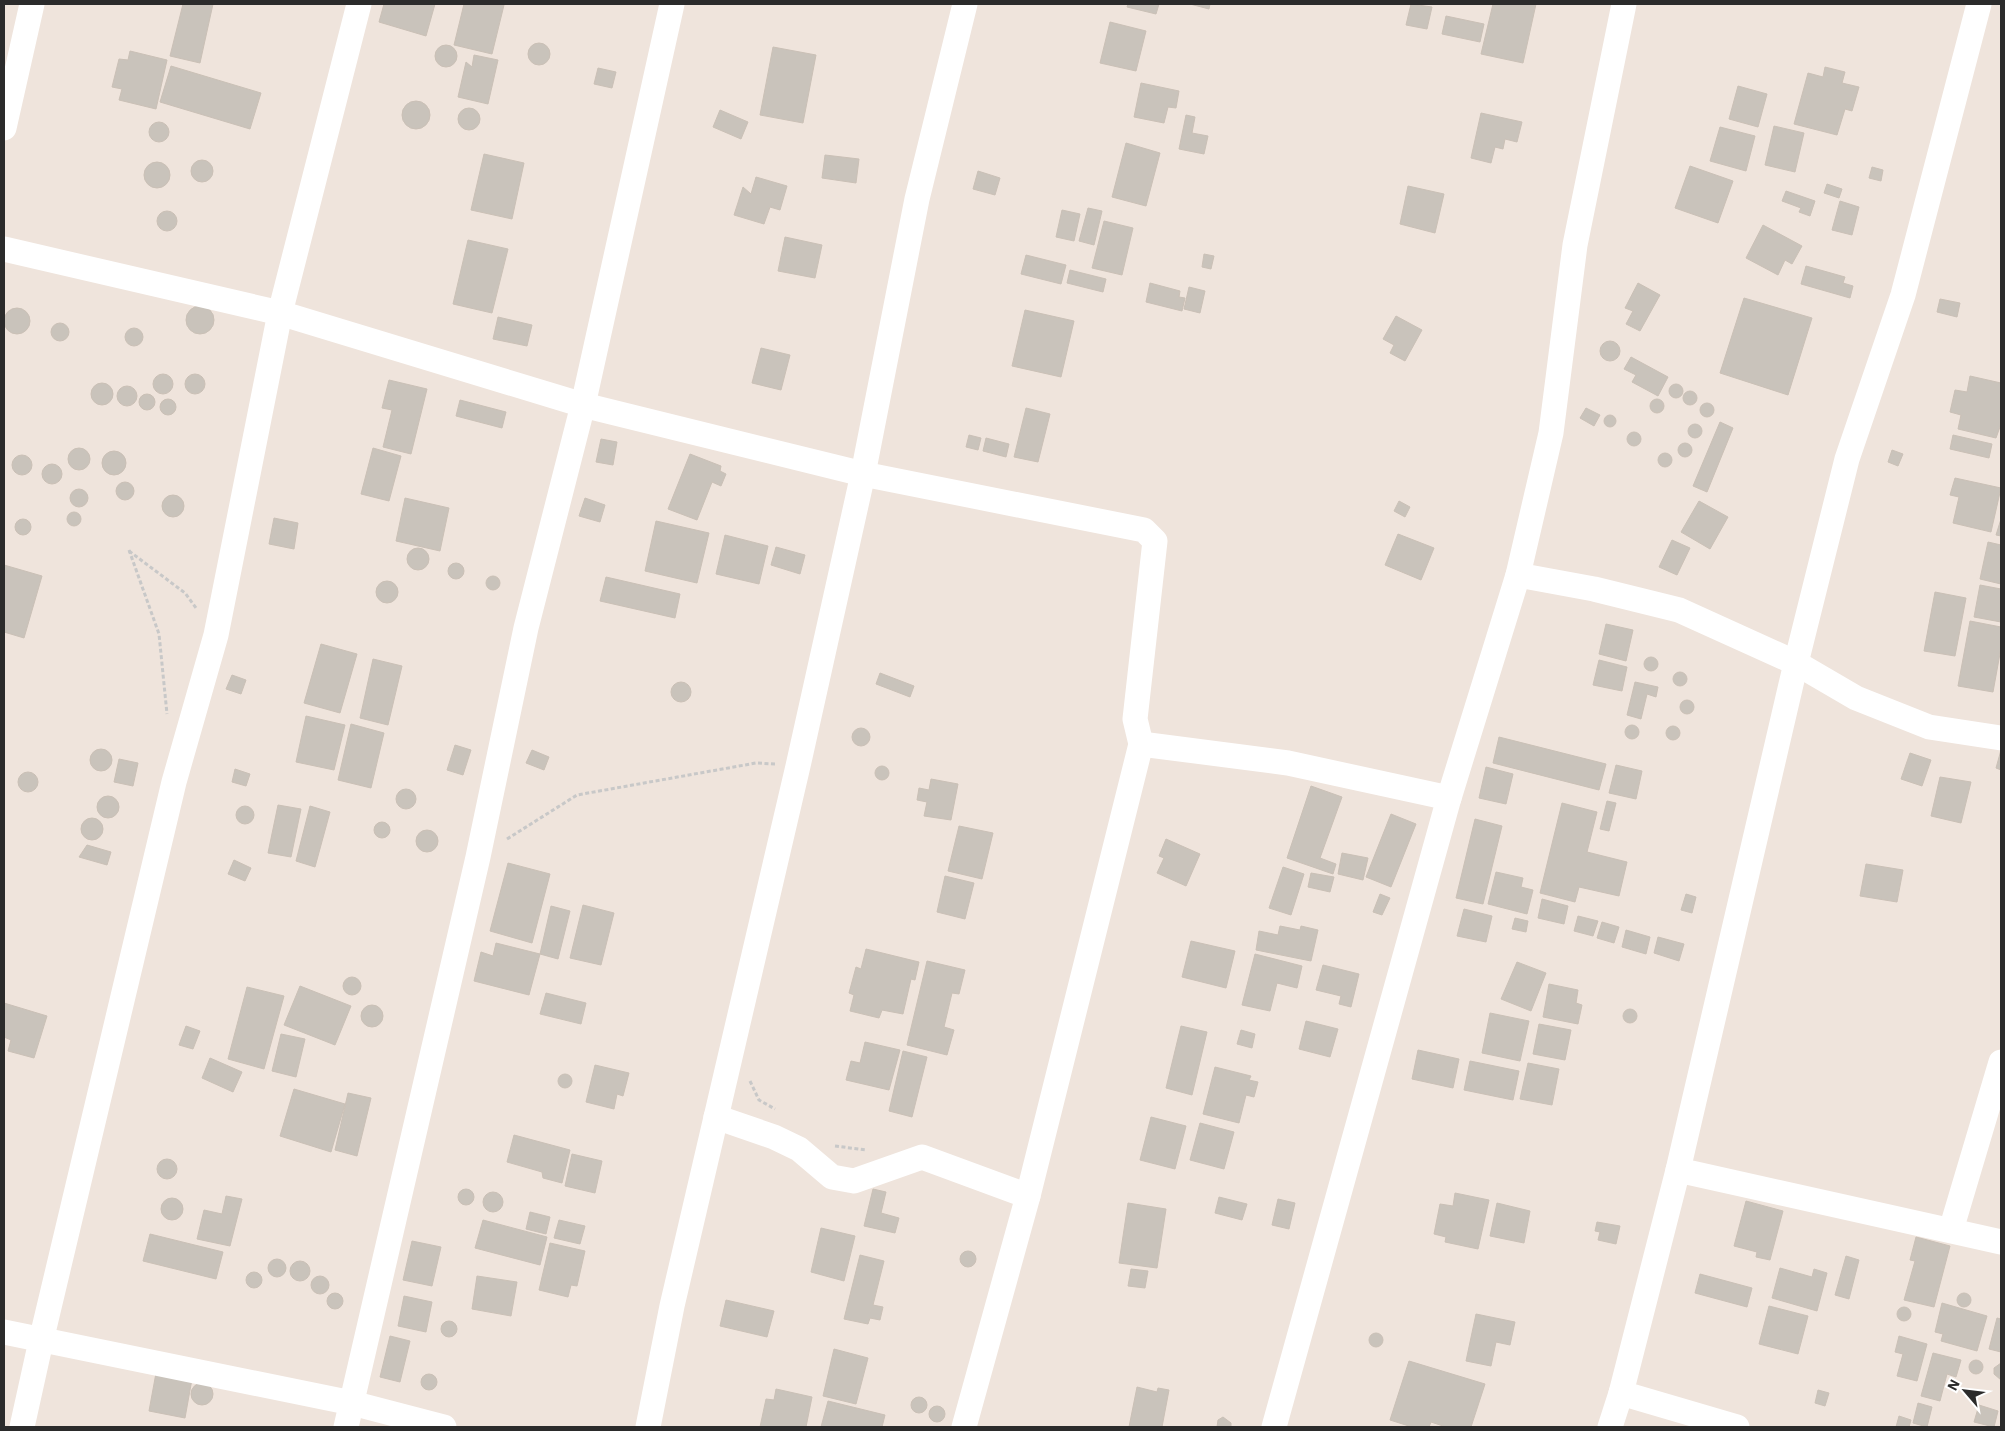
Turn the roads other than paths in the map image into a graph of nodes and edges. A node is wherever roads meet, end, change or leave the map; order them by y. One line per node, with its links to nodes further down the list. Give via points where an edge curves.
1 (32, 4): 7 (street)
2 (358, 4): 9 (street)
3 (672, 4): 10 (street)
4 (966, 4): 11 (street, via 917,199)
5 (1624, 4): 12 (street, via 1575,245 1551,433)
6 (1979, 4): 13 (street, via 1903,295 1847,459)
7 (4, 128)
8 (4, 248): 9 (street)
9 (280, 313): 10 (street); 25 (street, via 216,635 174,782)
10 (583, 405): 11 (street); 27 (street, via 526,628 478,857)
11 (863, 474): 15 (street, via 1144,530 1154,541 1135,719); 18 (street)
12 (1518, 575): 13 (street, via 1679,610); 16 (street)
13 (1796, 663): 14 (street, via 1856,698 1929,727); 20 (street)
14 (2001, 738)
15 (1141, 744): 16 (street, via 1288,763); 21 (street)
16 (1449, 798): 33 (street)
17 (2001, 1062): 19 (street)
18 (716, 1117): 21 (street, via 799,1149 832,1177 854,1181 922,1157); 31 (street)
19 (1992, 1127): 22 (street)
20 (1678, 1170): 22 (street); 26 (street)
21 (1028, 1196): 32 (street)
22 (1951, 1230): 23 (street)
23 (2001, 1242)
24 (4, 1332): 25 (street)
25 (41, 1341): 27 (street); 28 (street)
26 (1621, 1392): 34 (street); 35 (street)
27 (352, 1404): 29 (street); 30 (street)
28 (22, 1427)
29 (346, 1427)
30 (444, 1427)
31 (648, 1427)
32 (964, 1427)
33 (1274, 1427)
34 (1610, 1427)
35 (1737, 1427)

